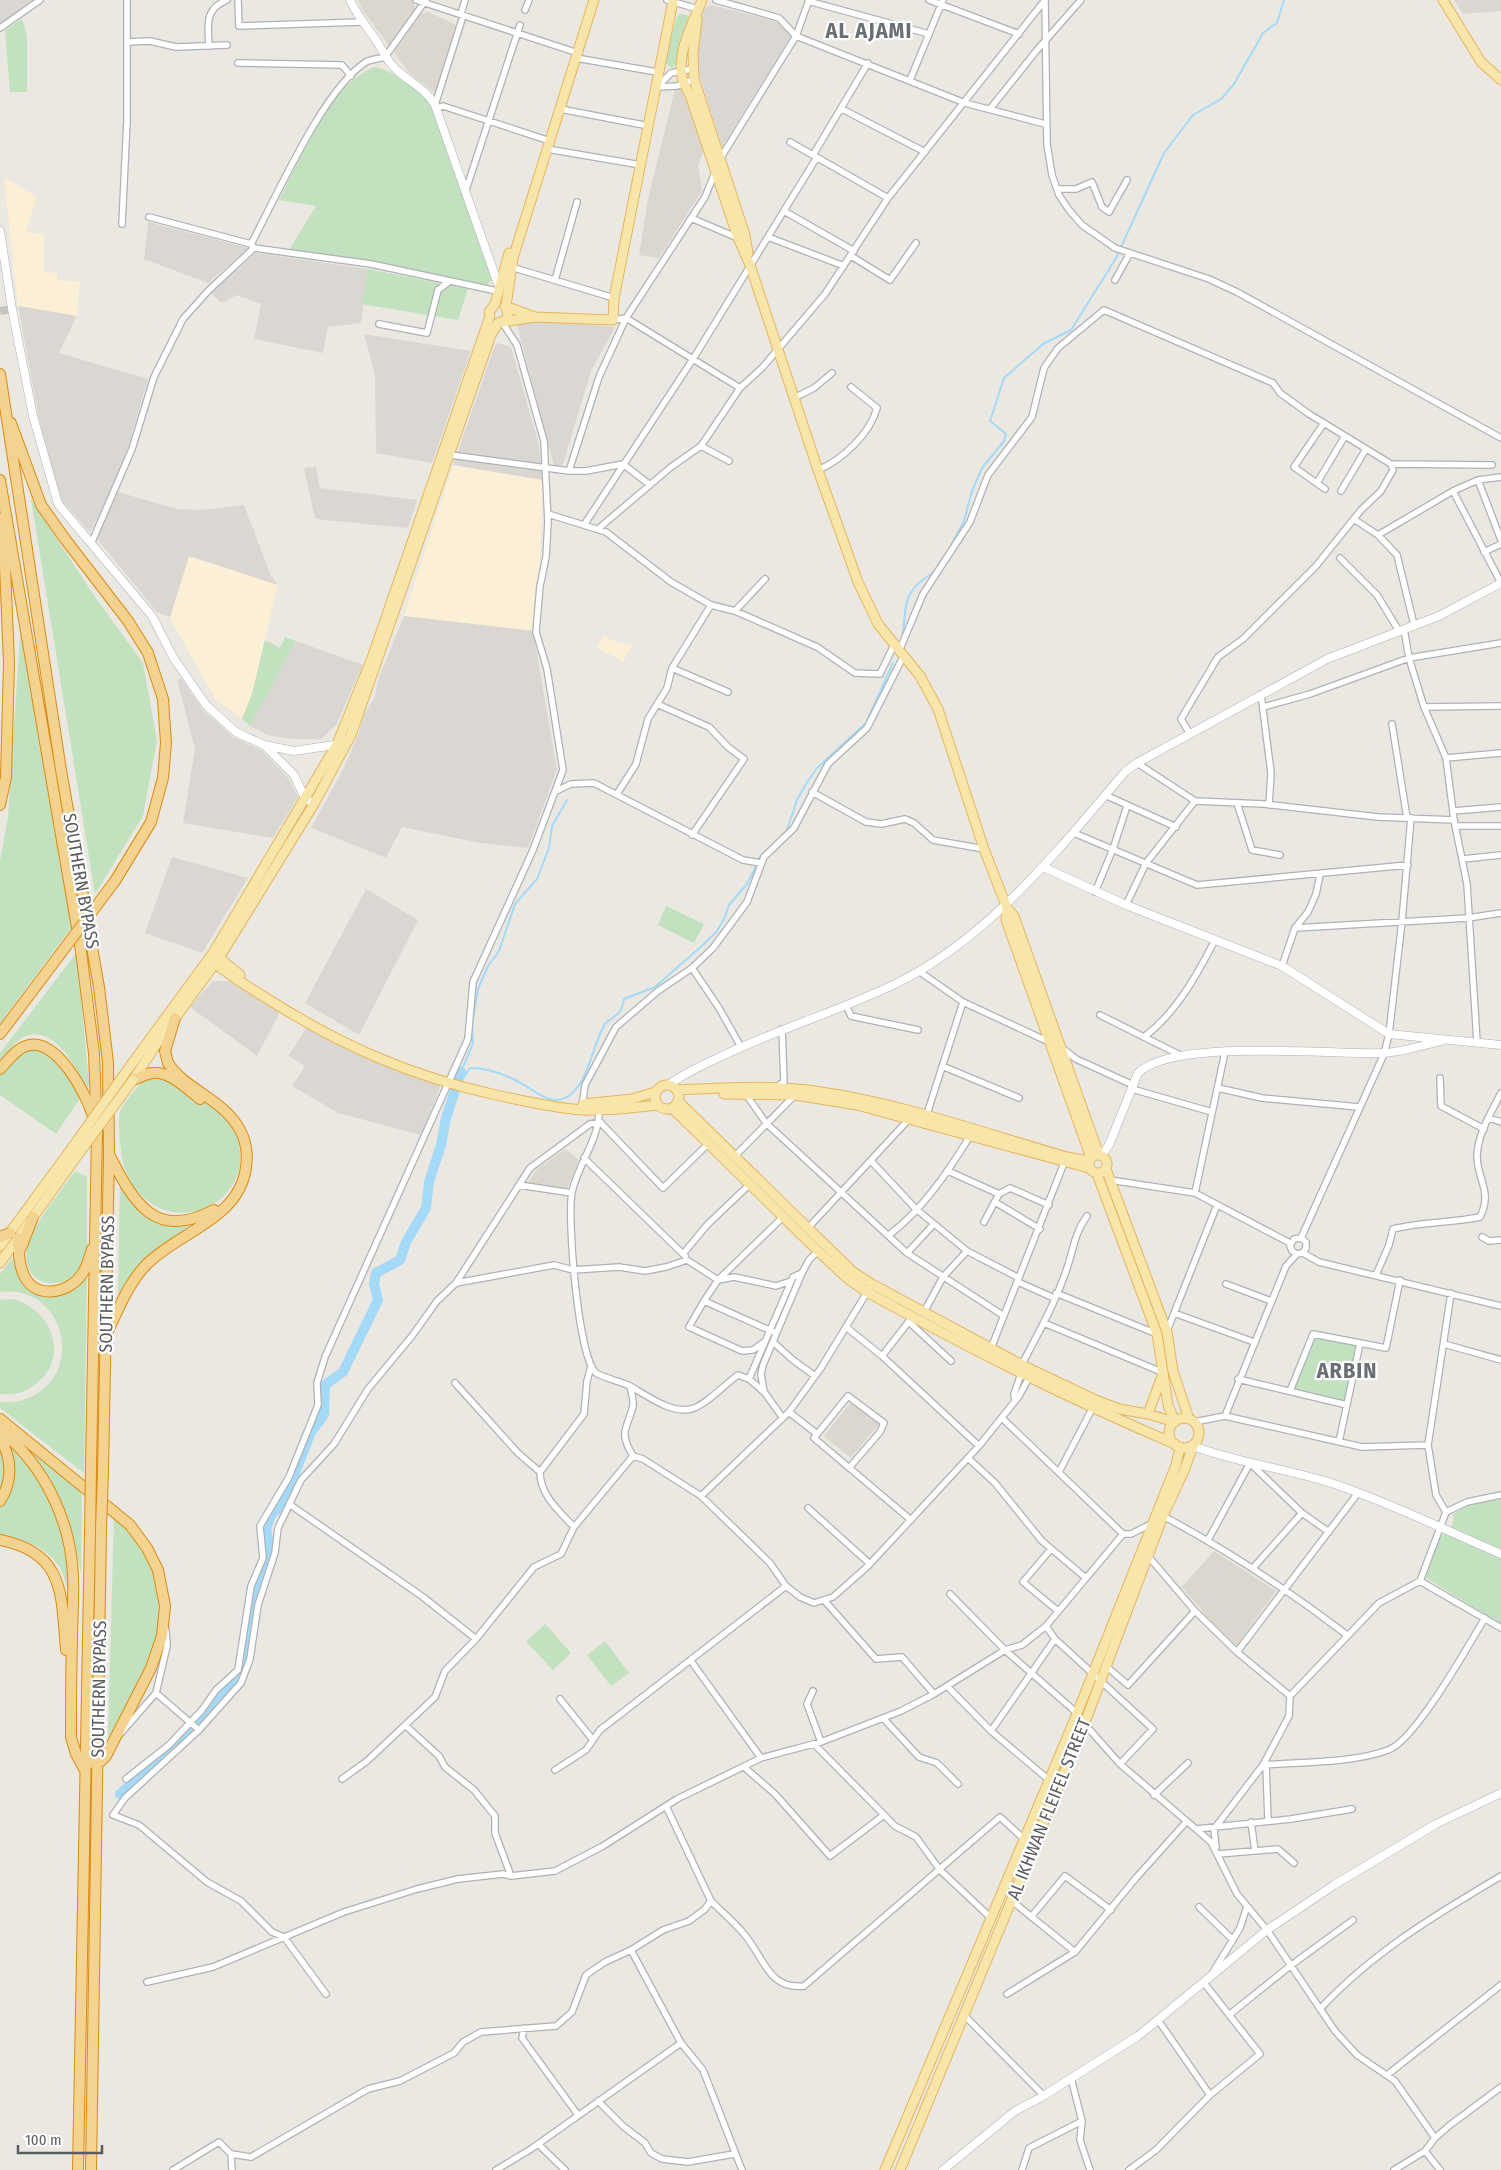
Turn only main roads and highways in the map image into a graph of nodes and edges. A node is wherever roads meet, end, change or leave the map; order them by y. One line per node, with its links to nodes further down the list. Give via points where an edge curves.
1 (350, 0): 12 (main road, via 385,58 427,92 436,107)
2 (588, 0): 7 (main road)
3 (594, 0): 7 (main road)
4 (671, 0): 16 (main road, via 657,87 614,298 613,320)
5 (1443, 0): 8 (main road, via 1481,62)
6 (700, 4): 11 (main road, via 692,69 745,235); 11 (main road, via 685,45 684,83)
7 (574, 54): 9 (main road); 9 (main road, via 560,109)
8 (1501, 80)
9 (547, 143): 12 (main road); 14 (main road, via 511,267)
10 (0, 231): 24 (main road, via 33,416 58,504 152,616 173,657 206,705 236,732)
11 (750, 265): 29 (main road, via 818,470 870,610 920,676 938,709)
12 (498, 289): 13 (main road)
13 (495, 304): 14 (main road); 15 (main road, via 491,307)
14 (506, 306): 16 (main road); 17 (main road, via 508,316)
15 (490, 316): 17 (main road); 23 (main road)
16 (535, 317): 17 (main road)
17 (500, 323): 23 (main road, via 491,335 451,454)
18 (0, 374): 19 (highway)
19 (5, 406): 33 (highway, bridge, via 41,505 128,621 148,653 163,699 166,743 163,778 151,822 115,881); 47 (highway, SOUTHERN BYPASS, via 61,770 99,987 108,1062)
20 (0, 480): 21 (highway, SOUTHERN BYPASS)
21 (4, 500): 27 (highway, via 9,663 6,777); 45 (highway, SOUTHERN BYPASS, via 86,989 94,1053)
22 (1501, 583): 28 (main road, via 1462,605 1327,659 1137,763 1125,772)
23 (342, 744): 24 (main road, via 294,751); 25 (main road); 26 (main road)
24 (264, 745): 25 (main road, via 294,775)
25 (305, 798): 26 (main road); 30 (main road)
26 (314, 804): 30 (main road)
27 (0, 805)
28 (1043, 867): 29 (main road); 35 (main road, via 1126,905 1282,966 1389,1034)
29 (1006, 906): 41 (main road, via 920,972 740,1047 679,1077); 48 (main road, via 1014,916); 48 (main road, via 1006,920)
30 (243, 914): 31 (main road)
31 (214, 958): 32 (main road); 34 (main road); 43 (main road, via 326,1031 394,1062 469,1087 535,1104)
32 (175, 1018): 34 (main road); 51 (highway, via 165,1051 168,1063 223,1108 240,1129 246,1145 244,1179 236,1194)
33 (0, 1034)
34 (157, 1036): 38 (main road); 46 (main road, bridge, via 128,1070)
35 (1448, 1040): 36 (main road); 48 (main road, via 1384,1054 1225,1052 1163,1059 1146,1065 1138,1073 1109,1145)
36 (1501, 1045)
37 (0, 1070): 45 (highway, via 26,1046 35,1045 55,1054 66,1065 85,1098)
38 (133, 1080): 46 (main road, bridge); 51 (highway, via 151,1073 166,1075 219,1113 232,1129 238,1142 240,1170 232,1192)
39 (778, 1091): 41 (main road); 41 (main road); 44 (main road); 44 (main road, via 846,1096)
40 (655, 1092): 41 (main road, via 663,1085); 42 (main road); 43 (main road)
41 (675, 1096): 42 (main road, via 662,1109); 58 (main road); 58 (main road, via 708,1144 848,1279)
42 (657, 1105): 43 (main road, via 599,1110)
43 (582, 1107)
44 (922, 1118): 48 (main road, via 1067,1157); 48 (main road, via 970,1136 1064,1163)
45 (97, 1133): 54 (highway, SOUTHERN BYPASS)
46 (81, 1143): 52 (main road); 53 (main road)
47 (109, 1154): 51 (highway, via 129,1194 141,1208 157,1217 186,1221); 60 (highway, SOUTHERN BYPASS)
48 (1094, 1159): 49 (main road, via 1107,1163); 50 (main road)
49 (1106, 1169): 50 (main road); 59 (main road)
50 (1097, 1174): 59 (main road)
51 (217, 1212): 60 (highway, via 146,1265 130,1286)
52 (33, 1217): 53 (main road); 56 (highway)
53 (9, 1236): 55 (main road); 56 (highway); 57 (main road)
54 (96, 1241): 56 (highway, via 83,1273 72,1285 57,1292 42,1291 30,1284 22,1272); 77 (highway, SOUTHERN BYPASS, bridge)
55 (0, 1246)
56 (19, 1256)
57 (0, 1263)
58 (870, 1288): 61 (main road, via 924,1312); 61 (main road, via 911,1320)
59 (1162, 1333): 63 (main road); 66 (main road)
60 (106, 1334): 76 (highway, SOUTHERN BYPASS, bridge)
61 (989, 1352): 62 (main road)
62 (1026, 1370): 64 (main road, via 1119,1409); 70 (main road, via 1092,1409)
63 (1163, 1373): 64 (main road); 67 (main road, via 1168,1405)
64 (1148, 1414): 67 (main road)
65 (0, 1419): 76 (highway, via 122,1518 136,1532 158,1570 164,1593 164,1623 151,1668 106,1756)
66 (1191, 1420): 67 (main road); 71 (main road, via 1199,1432)
67 (1175, 1422): 70 (main road, via 1170,1434)
68 (0, 1430): 75 (highway, via 37,1469 64,1526 73,1577)
69 (0, 1438): 72 (highway, via 10,1465 7,1487)
70 (1177, 1446): 71 (main road); 81 (main road, AL IKHWAN FLEIFEL STREET, via 1176,1466)
71 (1193, 1446): 74 (main road, via 1224,1458 1338,1485); 82 (main road, AL IKHWAN FLEIFEL STREET, via 1084,1725)
72 (0, 1501)
73 (0, 1540): 75 (highway, via 28,1549 54,1573 62,1597)
74 (1501, 1554)
75 (71, 1676): 77 (highway, via 71,1737)
76 (97, 1763): 77 (highway); 80 (highway, SOUTHERN BYPASS)
77 (84, 1766): 79 (highway, SOUTHERN BYPASS)
78 (1501, 1793): 83 (main road, via 1436,1824 1334,1885 1267,1930 1158,2020 1118,2049 1015,2111)
79 (78, 2170)
80 (91, 2170)
81 (886, 2170)
82 (900, 2170)
83 (943, 2170)

